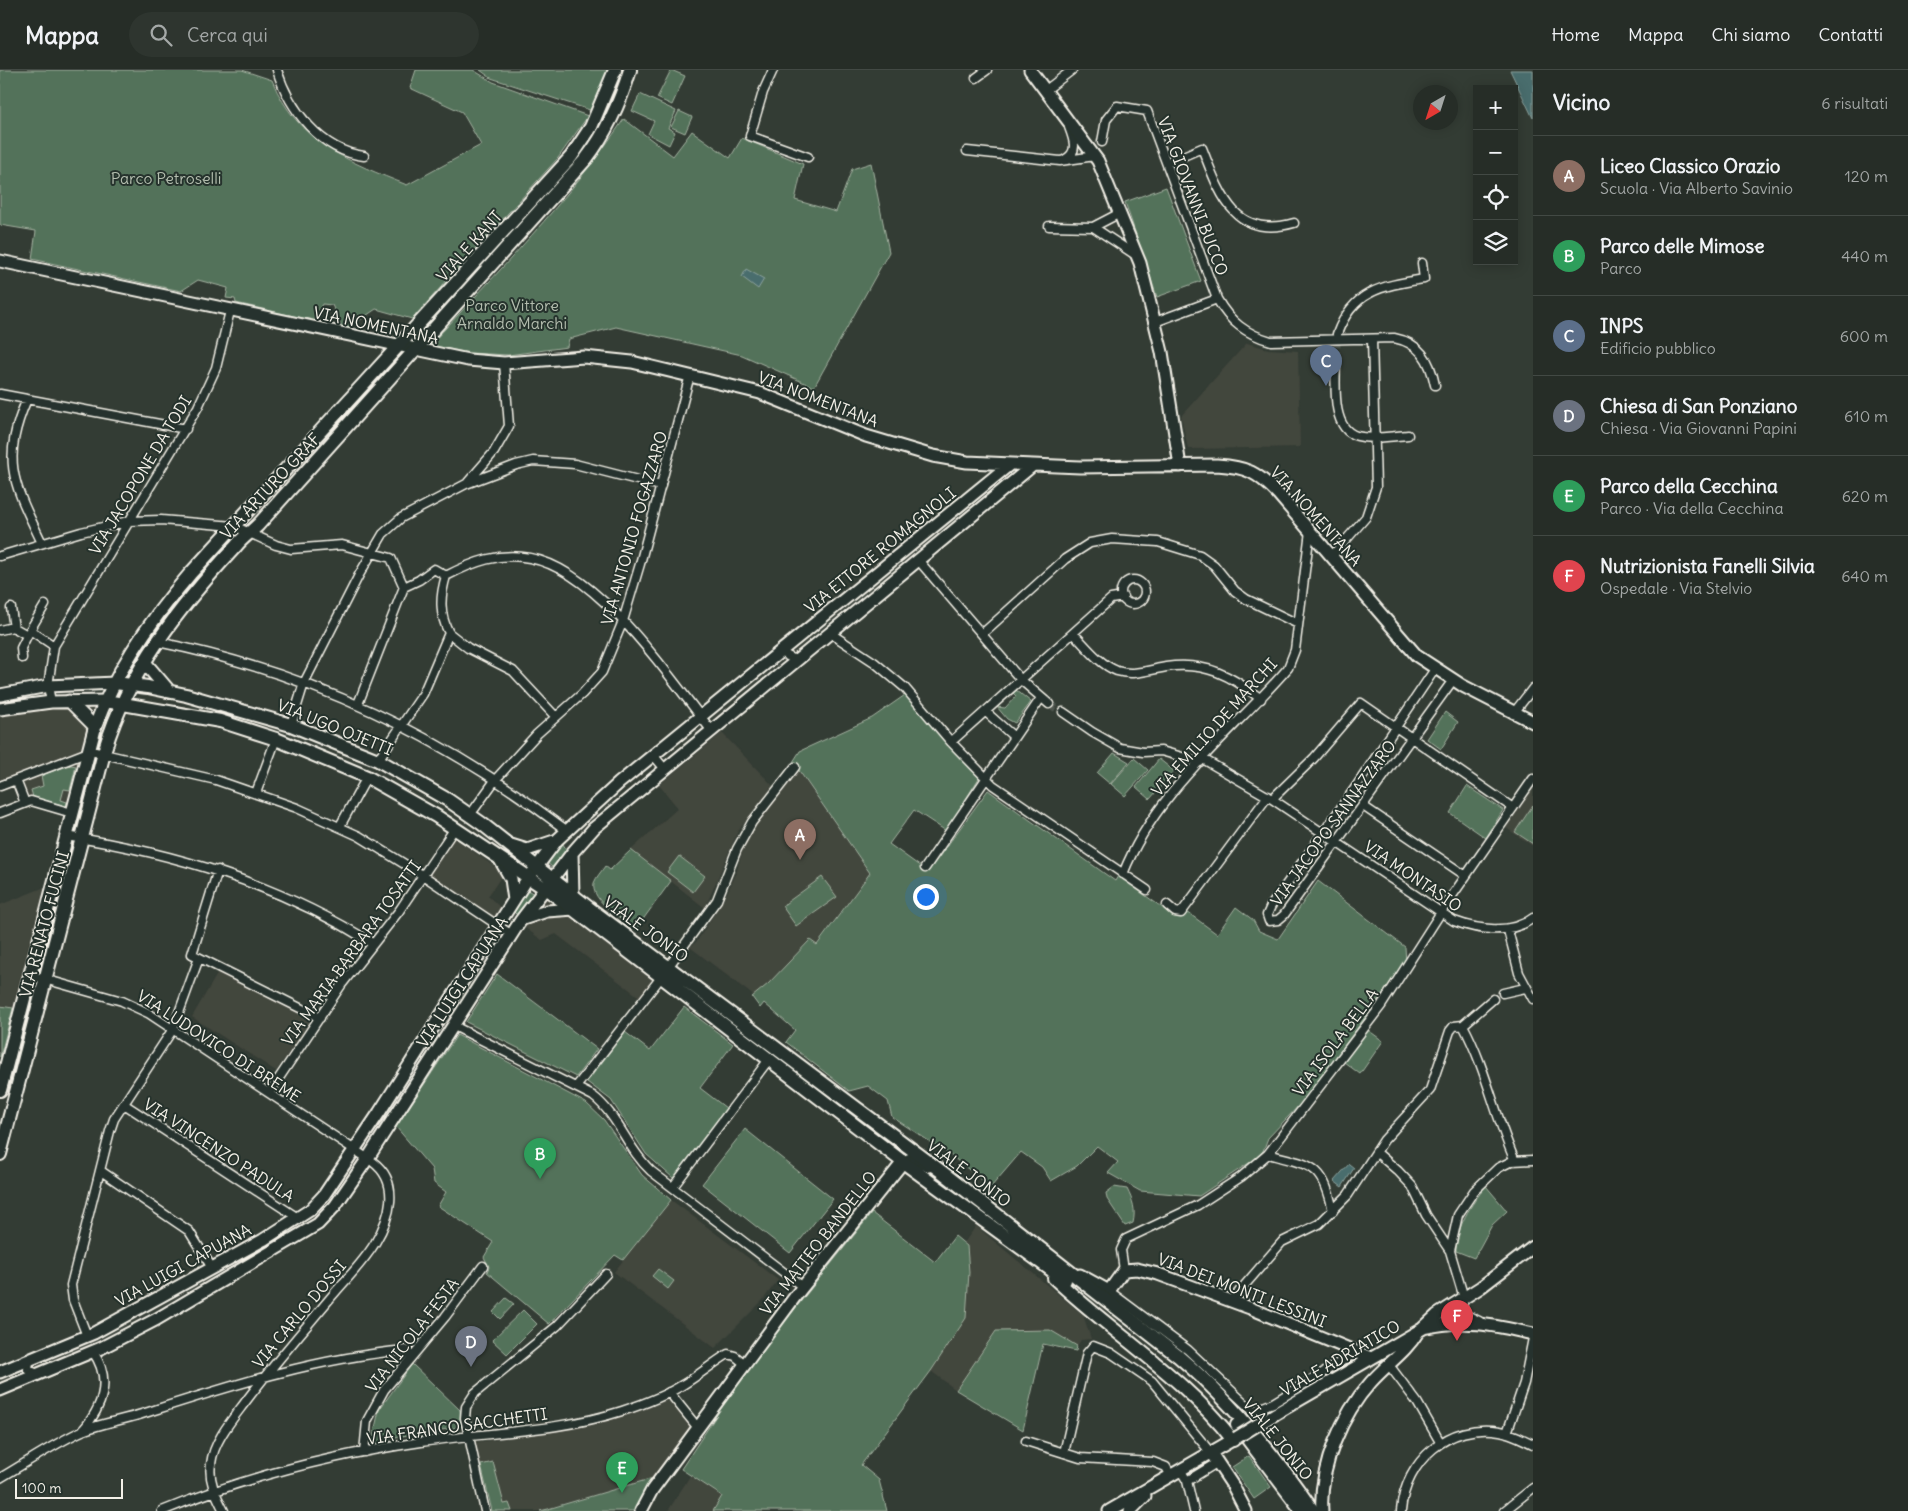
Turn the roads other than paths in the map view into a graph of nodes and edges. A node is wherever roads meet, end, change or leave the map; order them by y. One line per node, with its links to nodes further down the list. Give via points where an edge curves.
1 (277, 70): 15 (street, via 294,105 317,133 344,152)
2 (616, 70): 12 (main road, VIALE KANT)
3 (630, 70): 11 (main road, VIALE KANT)
4 (773, 70): 17 (street, via 750,136)
5 (987, 70): 8 (street)
6 (1030, 70): 9 (street)
7 (1072, 70): 9 (street)
8 (976, 78)
9 (1046, 90): 10 (street)
10 (1062, 111): 16 (street); 18 (street, via 1075,146 1072,155)
11 (606, 131): 12 (street, VIALE KANT, via 585,158 578,162 574,157); 21 (main road, VIALE KANT)
12 (582, 142): 20 (main road, VIALE KANT)
13 (1102, 142): 19 (street, VIA GIOVANNI BUCCO, via 1106,120 1117,106 1147,111)
14 (967, 151): 18 (street)
15 (364, 156)
16 (1095, 156): 18 (street); 22 (street)
17 (808, 157)
18 (1063, 161)
19 (1167, 163): 23 (street, via 1202,148 1218,190 1234,212 1263,226); 29 (street, VIA GIOVANNI BUCCO)
20 (562, 166): 21 (street, via 569,164 574,168); 34 (main road, VIALE KANT)
21 (565, 184): 35 (main road, VIALE KANT)
22 (1120, 213): 25 (street); 26 (street)
23 (1294, 223)
24 (1049, 226): 25 (street)
25 (1093, 227): 26 (street)
26 (1138, 256): 31 (street)
27 (0, 261): 30 (street, VIA NOMENTANA)
28 (1422, 263): 32 (street, via 1424,279 1389,284 1366,295 1346,314)
29 (1218, 300): 31 (street); 33 (street, VIA GIOVANNI BUCCO, via 1230,319 1243,330 1271,341)
30 (230, 311): 34 (street, VIA NOMENTANA); 44 (street, VIA JACOPONE DA TODI, via 216,368)
31 (1156, 322): 48 (street)
32 (1337, 334)
33 (1372, 339): 40 (street, VIA GIOVANNI BUCCO, via 1394,338 1412,344 1428,360); 46 (street)
34 (399, 346): 35 (street, VIA NOMENTANA); 39 (main road, VIA ARTURO GRAF)
35 (416, 350): 37 (street, VIA NOMENTANA); 42 (main road, VIA ARTURO GRAF)
36 (1336, 359): 46 (street, via 1337,415 1351,434)
37 (504, 363): 38 (street, VIA NOMENTANA, via 599,357); 50 (street, via 509,426 494,452)
38 (690, 375): 49 (street, VIA NOMENTANA, via 773,396 848,430 917,452); 52 (street, VIA ANTONIO FOGAZZARO)
39 (366, 383): 42 (street); 54 (main road, VIA ARTURO GRAF)
40 (1435, 385)
41 (0, 394): 43 (street)
42 (376, 394): 56 (main road, VIA ARTURO GRAF)
43 (27, 399): 44 (street); 57 (street, via 13,428 8,450 9,465 15,486)
44 (186, 429): 53 (street, VIA JACOPONE DA TODI)
45 (1408, 435): 46 (street)
46 (1374, 437): 60 (street, via 1377,481 1372,504 1362,522)
47 (1032, 466): 48 (street, VIA NOMENTANA); 49 (street, VIA NOMENTANA); 51 (street, VIA ETTORE ROMAGNOLI)
48 (1180, 466): 55 (street, VIA NOMENTANA, via 1230,466 1251,471 1270,486)
49 (1005, 468): 51 (street); 65 (street, VIA ETTORE ROMAGNOLI)
50 (466, 484): 52 (street, via 516,465 544,461 575,464); 58 (street, via 401,518 383,534)
51 (1010, 485): 61 (street, VIA ETTORE ROMAGNOLI)
52 (662, 486): 69 (street, VIA ANTONIO FOGAZZARO)
53 (129, 521): 54 (street, via 167,520); 57 (street); 80 (street, VIA JACOPONE DA TODI)
54 (234, 526): 56 (street); 78 (main road, VIA ARTURO GRAF, via 172,595)
55 (1310, 531): 60 (street, VIA NOMENTANA); 70 (street, VIA EMILIO DE MARCHI)
56 (250, 533): 58 (street, via 291,549 342,545); 79 (main road, VIA ARTURO GRAF, via 206,578)
57 (42, 543): 59 (street)
58 (370, 553): 63 (street, via 391,558); 90 (street)
59 (0, 556)
60 (1332, 556): 85 (street, VIA NOMENTANA, via 1414,653)
61 (918, 562): 68 (street, VIA ETTORE ROMAGNOLI); 77 (street)
62 (446, 576): 63 (street, via 434,569); 69 (street, via 484,559 514,556 538,560 590,588); 74 (street, via 441,604)
63 (404, 587): 103 (street)
64 (1123, 596): 76 (street, via 1110,599)
65 (841, 603): 68 (street); 81 (street, VIA ETTORE ROMAGNOLI)
66 (45, 604): 73 (street)
67 (11, 608): 71 (street)
68 (852, 616): 75 (street, VIA ETTORE ROMAGNOLI)
69 (623, 621): 109 (street, VIA ANTONIO FOGAZZARO, via 599,676); 110 (street)
70 (1298, 624): 77 (street, via 1235,591 1214,565 1200,555 1158,542 1112,540 1090,543 1065,559); 98 (street, VIA EMILIO DE MARCHI, via 1292,662)
71 (14, 628): 72 (street); 73 (street)
72 (0, 630)
73 (28, 633): 80 (street); 82 (street, via 21,648)
74 (449, 633): 109 (street, via 468,648 512,670); 112 (street, via 423,694)
75 (830, 633): 83 (street, VIA ETTORE ROMAGNOLI); 120 (street, via 874,662 905,688)
76 (1073, 633): 87 (street); 98 (street, via 1097,658 1117,671 1132,673 1200,666 1231,677)
77 (982, 634): 87 (street)
78 (142, 639): 79 (street, via 144,646); 89 (main road, VIA ARTURO GRAF)
79 (156, 645): 84 (main road, VIA ARTURO GRAF); 90 (street, via 242,663)
80 (54, 646): 92 (street, VIA JACOPONE DA TODI)
81 (780, 652): 83 (street); 86 (street, VIA ETTORE ROMAGNOLI)
82 (22, 658)
83 (797, 661): 95 (street, VIA ETTORE ROMAGNOLI)
84 (145, 663): 91 (main road, VIA ARTURO GRAF); 94 (main road)
85 (1435, 669): 88 (street, VIA NOMENTANA); 114 (street, VIA JACOPO SANNAZZARO)
86 (750, 677): 95 (street); 110 (street, VIA ETTORE ROMAGNOLI)
87 (1021, 680): 97 (street); 106 (street)
88 (1453, 680): 108 (street, VIA NOMENTANA); 117 (street, VIA JACOPO SANNAZZARO)
89 (115, 683): 91 (main road, VIA UGO OJETTI); 92 (street); 100 (main road, VIA ARTURO GRAF)
90 (304, 683): 103 (street); 113 (street)
91 (132, 685): 94 (main road, VIA UGO OJETTI); 102 (main road, VIA ARTURO GRAF)
92 (48, 686): 96 (street); 101 (street, VIA JACOPONE DA TODI)
93 (1533, 688): 108 (street)
94 (168, 690): 113 (main road, VIA UGO OJETTI)
95 (761, 690): 116 (street, VIA ETTORE ROMAGNOLI)
96 (0, 695)
97 (1041, 698): 104 (street); 118 (street)
98 (1261, 699): 125 (street, VIA EMILIO DE MARCHI)
99 (69, 700): 100 (street); 101 (street); 115 (street)
100 (106, 701): 102 (main road, VIA UGO OJETTI); 115 (main road, VIA RENATO FUCINI)
101 (51, 702): 105 (street)
102 (123, 703): 119 (main road, VIA UGO OJETTI, via 220,721); 122 (main road, VIA RENATO FUCINI)
103 (358, 704): 112 (street)
104 (1050, 704)
105 (0, 709)
106 (986, 712): 118 (street); 120 (street)
107 (1063, 712): 125 (street, VIA MONTASIO, via 1120,748 1161,751)
108 (1513, 714): 111 (street, VIA NOMENTANA)
109 (555, 716): 130 (street, VIA ANTONIO FOGAZZARO)
110 (701, 717): 116 (street); 123 (street, VIA ETTORE ROMAGNOLI)
111 (1533, 722)
112 (401, 724): 124 (street); 130 (street)
113 (291, 725): 124 (main road, VIA UGO OJETTI)
114 (1396, 726): 117 (street); 135 (street, via 1361,703 1314,758); 145 (street, VIA JACOPO SANNAZZARO)
115 (95, 727): 121 (main road, VIA RENATO FUCINI)
116 (711, 730): 127 (street, VIA ETTORE ROMAGNOLI)
117 (1411, 736): 137 (street, VIA JACOPO SANNAZZARO); 138 (street)
118 (1014, 737): 129 (street)
119 (276, 739): 128 (main road, VIA UGO OJETTI); 134 (street)
120 (950, 742): 129 (street)
121 (88, 751): 122 (street); 132 (street); 140 (main road, VIA RENATO FUCINI)
122 (104, 754): 134 (street, via 198,775); 147 (main road, VIA RENATO FUCINI)
123 (654, 756): 127 (street); 144 (street, VIA ETTORE ROMAGNOLI)
124 (378, 760): 141 (main road, VIA UGO OJETTI)
125 (1202, 760): 135 (street, VIA MONTASIO); 159 (street, VIA EMILIO DE MARCHI, via 1150,820)
126 (795, 767): 177 (street, via 752,822 714,905)
127 (664, 768): 151 (street, VIA ETTORE ROMAGNOLI, via 602,820)
128 (368, 777): 142 (street); 143 (main road, VIA UGO OJETTI)
129 (985, 778): 157 (street); 159 (street)
130 (496, 779): 141 (street, VIA ANTONIO FOGAZZARO); 144 (street)
131 (1533, 779): 138 (street, VIA ISOLA BELLA)
132 (16, 780): 133 (street); 136 (street)
133 (0, 786)
134 (256, 793): 142 (street)
135 (1270, 798): 145 (street, VIA MONTASIO); 167 (street, via 1181,913)
136 (25, 803): 139 (street); 140 (street, via 34,801)
137 (1363, 806): 149 (street, VIA JACOPO SANNAZZARO); 161 (street)
138 (1513, 808): 161 (street, VIA ISOLA BELLA)
139 (0, 813)
140 (72, 813): 146 (main road, VIA RENATO FUCINI)
141 (470, 814): 150 (main road, VIA UGO OJETTI)
142 (340, 826): 160 (street)
143 (455, 828): 154 (main road, VIA UGO OJETTI); 160 (street, VIA MARIA BARBARA TOSATTI)
144 (566, 830): 148 (street, VIA ETTORE ROMAGNOLI); 151 (street)
145 (1324, 833): 149 (street, VIA MONTASIO); 149 (street, VIA JACOPO SANNAZZARO, via 1271,906 1267,915 1269,921 1283,917)
146 (66, 836): 147 (street); 178 (main road, VIA RENATO FUCINI)
147 (84, 838): 158 (street, via 126,845); 179 (main road, VIA RENATO FUCINI)
148 (557, 840): 150 (street, via 527,850); 156 (street, VIA ETTORE ROMAGNOLI)
149 (1337, 842): 169 (street, VIA MONTASIO)
150 (508, 843): 152 (main road, VIA UGO OJETTI)
151 (580, 843): 153 (street, VIA ETTORE ROMAGNOLI)
152 (520, 853): 155 (street); 156 (main road, VIA UGO OJETTI)
153 (572, 853): 163 (street, VIA ETTORE ROMAGNOLI); 165 (street)
154 (498, 857): 155 (main road, VIA UGO OJETTI); 166 (street, via 510,879)
155 (511, 866): 162 (main road, VIA UGO OJETTI)
156 (537, 866): 162 (street, VIA ETTORE ROMAGNOLI); 163 (main road, VIA UGO OJETTI)
157 (925, 868)
158 (218, 870): 175 (street, via 304,906); 176 (street)
159 (1122, 874): 164 (street)
160 (424, 876): 172 (street); 175 (street, VIA MARIA BARBARA TOSATTI)
161 (1466, 876): 169 (street, VIA ISOLA BELLA)
162 (529, 877): 163 (main road, VIA UGO OJETTI); 166 (street, VIA ETTORE ROMAGNOLI)
163 (548, 883): 165 (main road, VIALE JONIO); 168 (main road, VIALE JONIO); 171 (street, VIA ETTORE ROMAGNOLI)
164 (1147, 890)
165 (573, 895): 177 (main road, VIALE JONIO)
166 (511, 905): 171 (street, VIA LUIGI CAPUANA, via 513,917); 172 (street, VIA LUIGI CAPUANA)
167 (1167, 905)
168 (574, 909): 171 (street, via 547,911); 177 (main road, VIALE JONIO)
169 (1440, 913): 173 (street, VIA MONTASIO, via 1469,926); 198 (street, VIA ISOLA BELLA, via 1381,1006)
170 (1533, 918): 173 (street)
171 (522, 920): 174 (street, VIA LUIGI CAPUANA)
172 (498, 926): 174 (street); 195 (street, VIA LUIGI CAPUANA)
173 (1508, 930): 180 (street, via 1514,960)
174 (512, 935): 186 (street, VIA LUIGI CAPUANA)
175 (372, 943): 184 (street, VIA MARIA BARBARA TOSATTI)
176 (196, 956): 184 (street); 187 (street)
177 (665, 971): 188 (main road, VIALE JONIO); 189 (street); 193 (main road, VIALE JONIO)
178 (30, 975): 179 (street, VIA LUDOVICO DI BREME); 190 (main road, VIA RENATO FUCINI)
179 (46, 980): 187 (street, VIA LUDOVICO DI BREME, via 129,1004); 197 (main road, VIA RENATO FUCINI)
180 (1525, 988): 181 (street); 183 (street)
181 (1503, 993)
182 (1493, 999): 185 (street)
183 (1533, 999)
184 (320, 1018): 191 (street, VIA MARIA BARBARA TOSATTI)
185 (1463, 1025): 196 (street, via 1454,1026 1450,1032 1428,1094); 201 (street)
186 (454, 1026): 189 (street); 199 (street, VIA LUIGI CAPUANA)
187 (173, 1029): 191 (street, VIA LUDOVICO DI BREME); 192 (street)
188 (770, 1058): 194 (main road, VIALE JONIO); 205 (street)
189 (576, 1087): 205 (street, via 605,1107 640,1161)
190 (0, 1090)
191 (269, 1093): 195 (street, VIA LUDOVICO DI BREME)
192 (124, 1104): 203 (street, via 112,1124); 207 (street, VIA VINCENZO PADULA)
193 (893, 1135): 194 (street, via 886,1142); 204 (main road, VIALE JONIO)
194 (871, 1138): 202 (main road, VIALE JONIO)
195 (354, 1150): 199 (street, VIA LUDOVICO DI BREME); 207 (street, VIA LUIGI CAPUANA, via 316,1204)
196 (1376, 1152): 206 (street); 211 (street, via 1412,1186)
197 (0, 1154)
198 (1268, 1154): 206 (street, via 1305,1163 1314,1169 1325,1185); 216 (street, VIA ISOLA BELLA, via 1238,1179 1198,1204 1126,1238 1121,1250)
199 (368, 1158): 210 (street, VIA LUIGI CAPUANA, via 323,1220); 236 (street, VIA CARLO DOSSI, via 383,1170 390,1188 390,1207 379,1234 363,1260)
200 (1532, 1158): 201 (street)
201 (1515, 1161): 211 (street, via 1490,1175 1467,1200 1456,1219)
202 (903, 1162): 204 (street, via 913,1159); 212 (main road, VIALE JONIO); 218 (street, VIA MATTEO BANDELLO)
203 (100, 1171): 214 (street, via 184,1226); 225 (street, via 71,1285)
204 (942, 1172): 215 (main road, VIALE JONIO)
205 (673, 1187): 218 (street)
206 (1333, 1212): 221 (street, via 1317,1226 1282,1242)
207 (298, 1218): 208 (street, VIA LUIGI CAPUANA)
208 (268, 1236): 210 (street); 214 (street, VIA LUIGI CAPUANA)
209 (1533, 1247): 220 (street, VIALE ADRIATICO)
210 (276, 1250): 227 (street, VIA LUIGI CAPUANA)
211 (1450, 1251): 220 (street)
212 (1031, 1255): 243 (main road, via 1093,1313 1179,1383); 255 (main road, VIALE JONIO, via 1152,1345 1205,1391 1252,1442)
213 (483, 1266): 229 (street, VIA NICOLA FESTA)
214 (212, 1268): 225 (street, VIA LUIGI CAPUANA)
215 (1062, 1268): 219 (street); 264 (main road, VIALE JONIO, via 1171,1350 1214,1388 1265,1444)
216 (1124, 1270): 219 (street); 221 (street, VIA DEI MONTI LESSINI, via 1149,1272)
217 (606, 1274): 242 (street, via 557,1326 474,1393 465,1410)
218 (803, 1287): 232 (street, VIA MATTEO BANDELLO)
219 (1109, 1291): 228 (street, via 1188,1350 1253,1411 1273,1403)
220 (1464, 1298): 222 (street, via 1462,1308 1466,1315); 223 (street, VIALE ADRIATICO, via 1440,1312)
221 (1231, 1301): 228 (street, VIA DEI MONTI LESSINI)
222 (1486, 1323): 223 (street, via 1444,1324); 224 (street)
223 (1420, 1330): 230 (street, VIALE ADRIATICO); 233 (street)
224 (1533, 1334)
225 (87, 1336): 231 (street, VIA LUIGI CAPUANA)
226 (1533, 1338): 241 (street, via 1524,1383)
227 (93, 1352): 235 (street, VIA LUIGI CAPUANA); 240 (street, via 102,1373 103,1393 95,1414)
228 (1357, 1352): 230 (street, VIA DEI MONTI LESSINI)
229 (411, 1356): 236 (street, via 406,1350 389,1352); 247 (street, VIA NICOLA FESTA, via 374,1405 367,1421)
230 (1371, 1358): 243 (street, VIALE ADRIATICO, bridge)
231 (29, 1360): 234 (street, VIA LUIGI CAPUANA); 235 (street, via 28,1370)
232 (745, 1364): 238 (street, VIA FRANCO SACCHETTI, via 728,1354); 239 (street, VIA MATTEO BANDELLO)
233 (1389, 1365): 245 (street, via 1418,1402); 265 (street, via 1367,1387 1338,1435 1326,1474)
234 (0, 1372)
235 (38, 1374): 237 (street, VIA LUIGI CAPUANA)
236 (264, 1376): 240 (street); 254 (street, VIA CARLO DOSSI, via 226,1428 214,1452 210,1466)
237 (0, 1390)
238 (669, 1392): 239 (street); 242 (street, VIA FRANCO SACCHETTI, via 583,1422)
239 (698, 1428): 259 (street, VIA MATTEO BANDELLO)
240 (82, 1431): 251 (street)
241 (1508, 1433): 245 (street, via 1478,1431); 246 (street)
242 (468, 1436): 247 (street, VIA FRANCO SACCHETTI); 258 (street)
243 (1234, 1439): 249 (street, VIALE ADRIATICO)
244 (1026, 1441): 248 (street)
245 (1440, 1442): 266 (street, via 1406,1484)
246 (1533, 1444)
247 (364, 1452): 254 (street, VIA FRANCO SACCHETTI, via 278,1471)
248 (1064, 1454): 249 (street, via 1089,1348 1093,1346 1108,1351 1148,1377); 250 (street, via 1153,1462)
249 (1214, 1458): 250 (street, VIALE ADRIATICO); 263 (street)
250 (1180, 1476): 252 (street, VIALE ADRIATICO); 262 (street)
251 (0, 1478)
252 (1155, 1486): 260 (street); 261 (street)
253 (1533, 1488): 267 (street)
254 (214, 1490): 256 (street, VIA FRANCO SACCHETTI); 257 (street, VIA CARLO DOSSI)
255 (1298, 1508)
256 (162, 1511)
257 (224, 1511)
258 (485, 1511)
259 (641, 1511)
260 (1109, 1511)
261 (1130, 1511)
262 (1194, 1511)
263 (1246, 1511)
264 (1314, 1511)
265 (1322, 1511)
266 (1402, 1511)
267 (1504, 1511)

